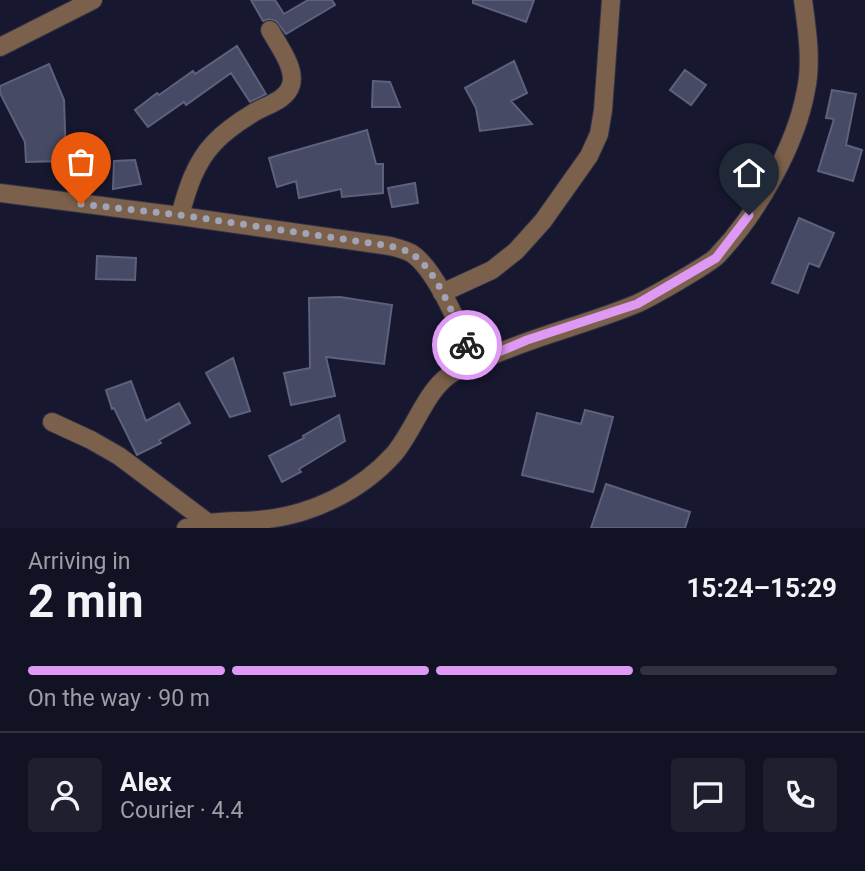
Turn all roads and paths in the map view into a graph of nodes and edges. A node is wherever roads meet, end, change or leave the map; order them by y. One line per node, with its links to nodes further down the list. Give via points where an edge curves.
1 (93, 0): 5 (street)
2 (611, 0): 8 (street, via 603,110 589,156 516,251 492,270)
3 (803, 0): 9 (street, via 807,88 794,135 749,215 716,258 637,304)
4 (270, 30): 7 (street, via 290,68 291,86 285,95 214,143 198,165)
5 (0, 47)
6 (0, 193): 7 (street)
7 (180, 215): 8 (street, via 390,246 411,253)
8 (442, 293): 9 (street)
9 (475, 362): 11 (street, via 439,385 394,454 364,482 322,505 289,516)
10 (52, 422): 11 (street, via 119,456)
11 (206, 522): 12 (street)
12 (186, 528)

